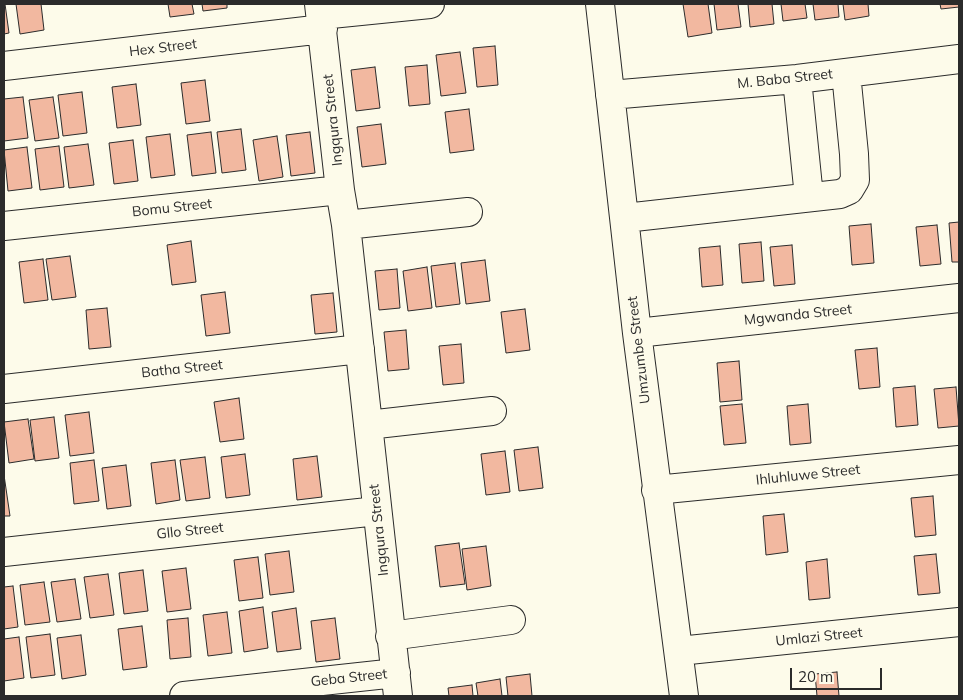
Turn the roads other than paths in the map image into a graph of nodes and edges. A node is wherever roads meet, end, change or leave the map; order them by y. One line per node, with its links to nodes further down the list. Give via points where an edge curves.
1 (430, 4): 3 (street)
2 (600, 4): 8 (street, Umzumbe Street)
3 (321, 16): 5 (street, Hex Street); 9 (street, Ingqura Street)
4 (959, 59): 6 (street, M. Baba Street)
5 (4, 66)
6 (846, 73): 7 (street, M. Baba Street); 10 (street, via 855,180 849,190 840,194)
7 (797, 79): 8 (street, M. Baba Street); 10 (street)
8 (610, 95): 12 (street, Umzumbe Street)
9 (340, 190): 13 (street, Ingqura Street); 14 (street, Bomu Street)
10 (809, 197): 12 (street)
11 (468, 212): 13 (street)
12 (625, 218): 16 (street, Umzumbe Street)
13 (346, 225): 17 (street, Ingqura Street)
14 (4, 226)
15 (959, 298): 16 (street, Mgwanda Street)
16 (637, 333): 22 (street, Umzumbe Street)
17 (360, 349): 18 (street, Batha Street); 20 (street, Ingqura Street)
18 (4, 388)
19 (492, 411): 20 (street)
20 (368, 425): 23 (street, Ingqura Street)
21 (959, 460): 22 (street, Ihluhluwe Street)
22 (656, 490): 28 (street, Umzumbe Street)
23 (377, 511): 24 (street, Gllo Street); 27 (street, Ingqura Street)
24 (4, 552)
25 (512, 620): 27 (street)
26 (959, 622): 28 (street, Umlazi Street)
27 (390, 636): 29 (street, Ingqura Street)
28 (679, 651): 31 (street, Umzumbe Street)
29 (397, 684): 30 (street, Geba Street)
30 (184, 696)
31 (684, 696)

